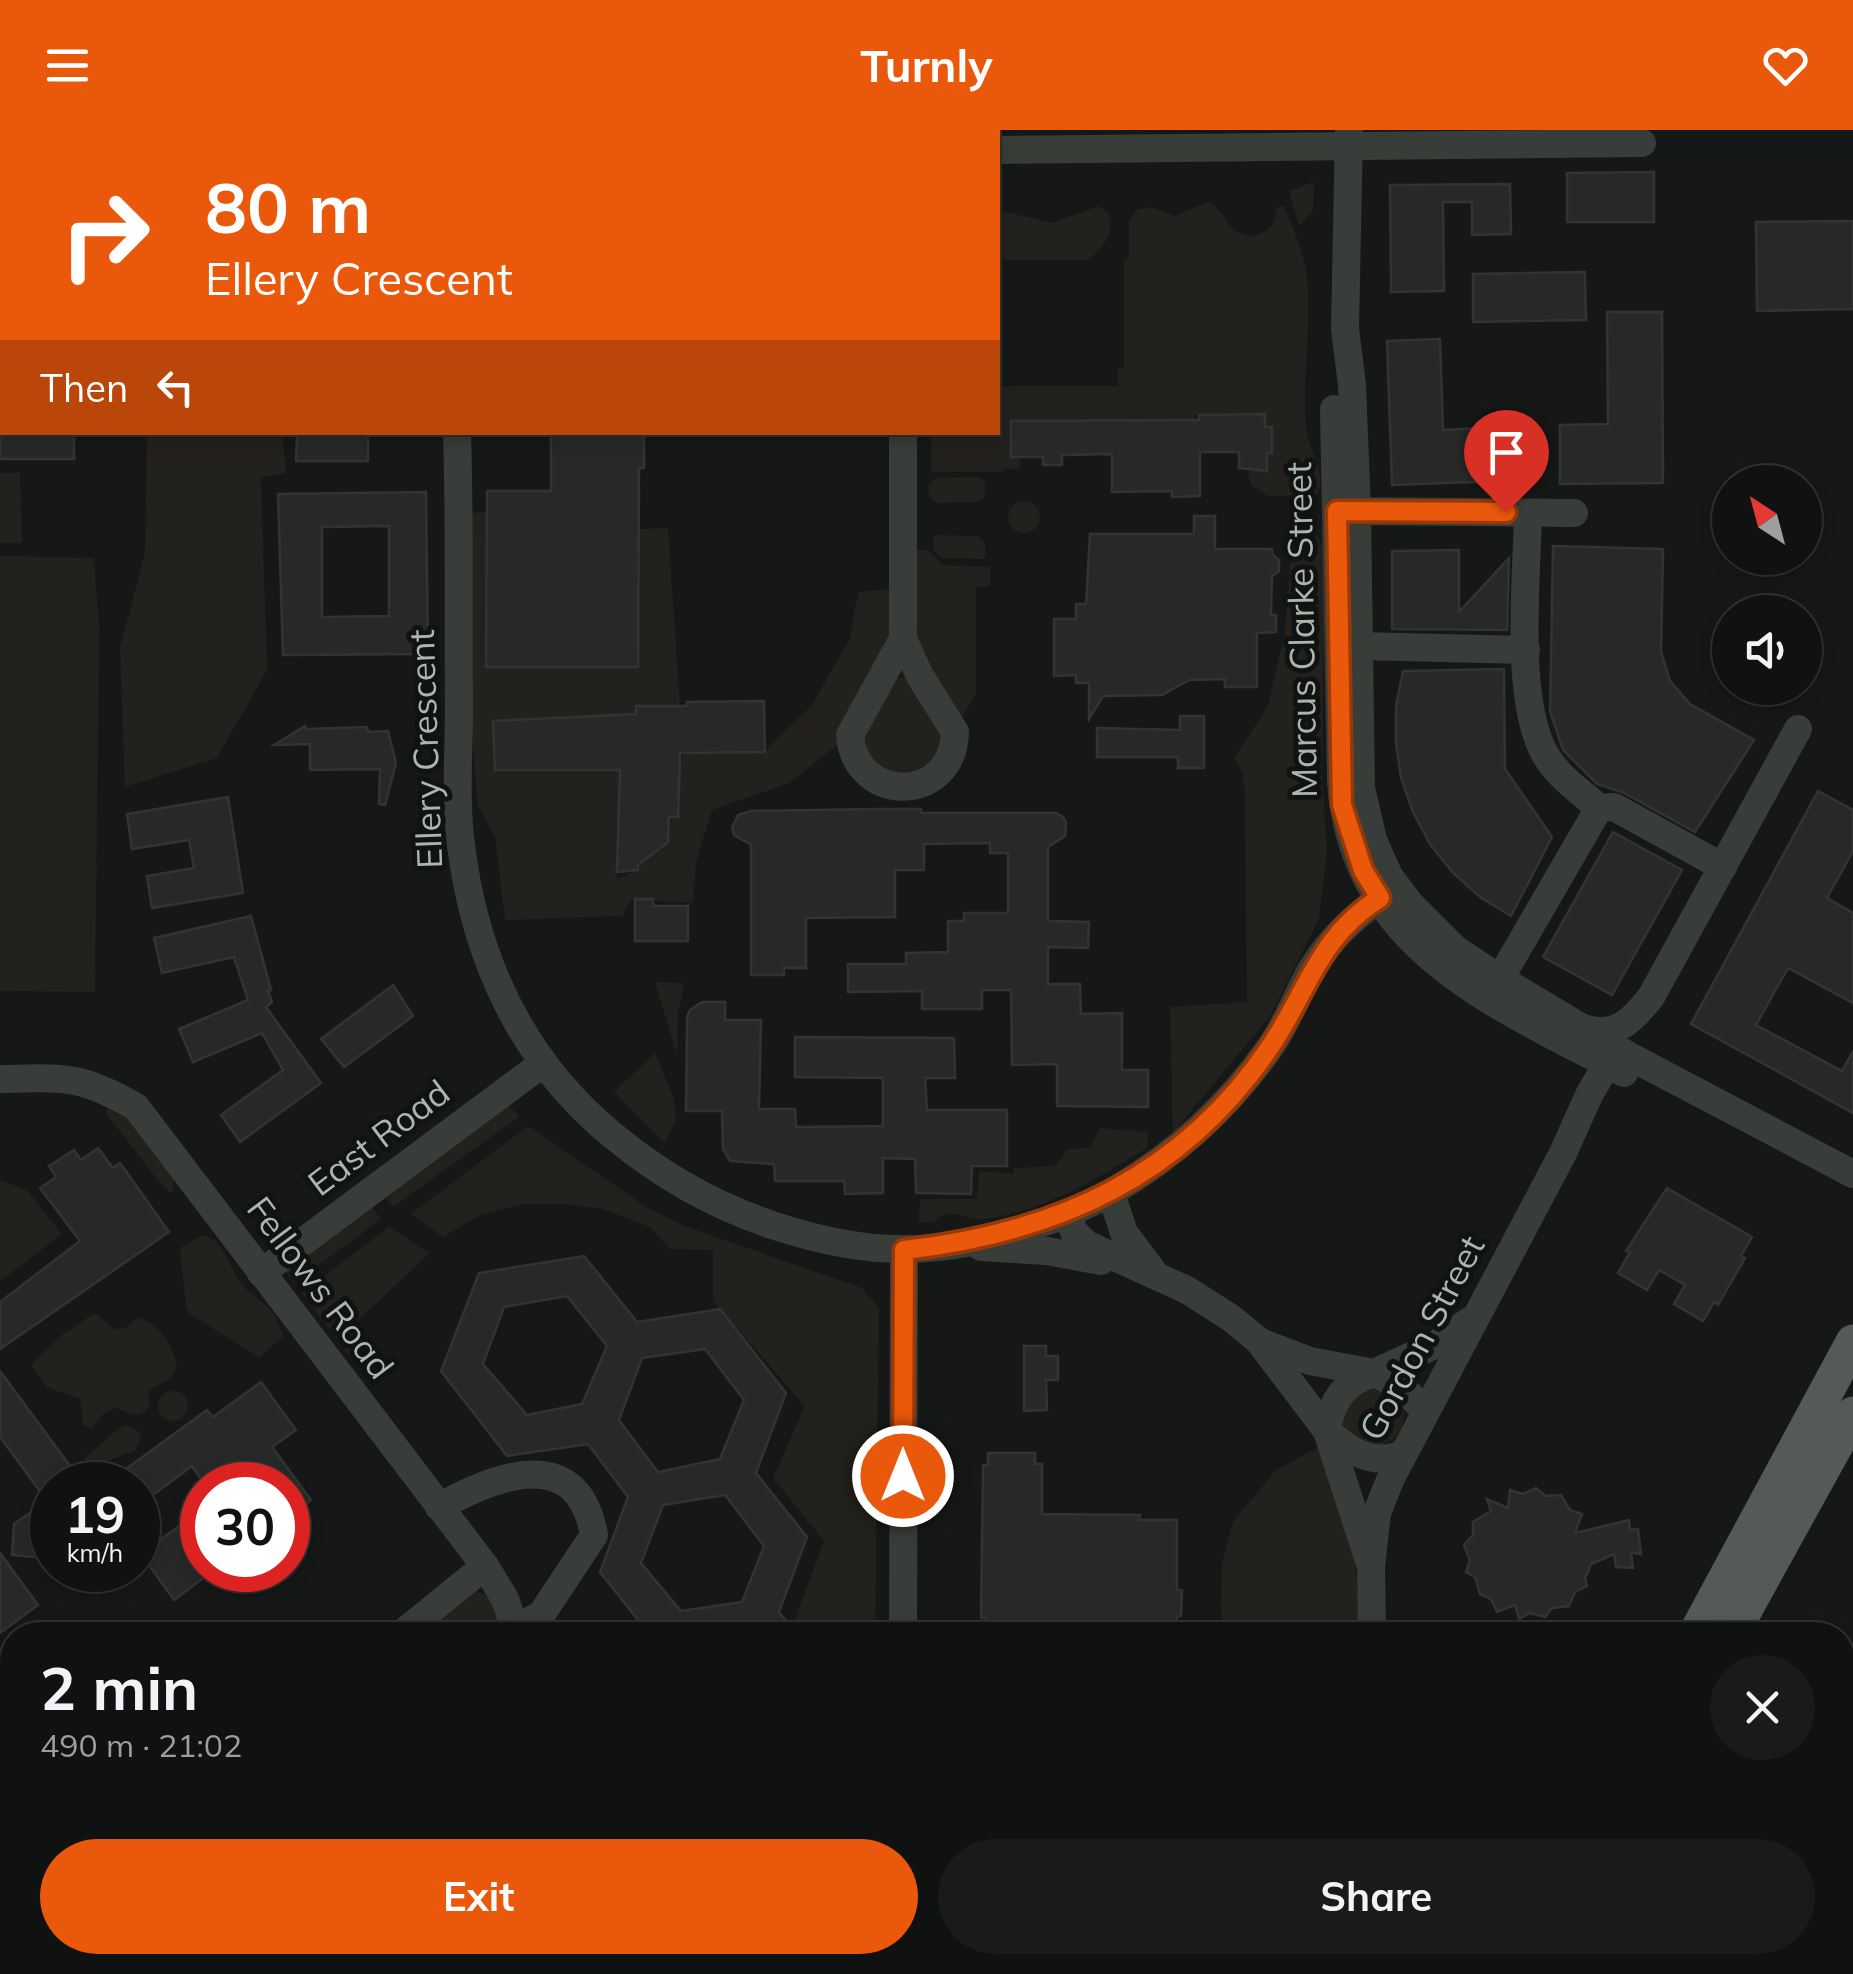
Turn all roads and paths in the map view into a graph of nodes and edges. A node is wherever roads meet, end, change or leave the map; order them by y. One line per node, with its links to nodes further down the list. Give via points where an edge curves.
1 (1349, 138): 2 (street); 3 (street); 6 (street, Marcus Clarke Street, via 1345,329 1334,385)
2 (1642, 143)
3 (1000, 150)
4 (457, 435): 21 (street, Ellery Crescent, via 460,842 481,947)
5 (903, 435): 9 (street)
6 (1347, 511): 7 (street); 10 (street, Marcus Clarke Street); 15 (street, Marcus Clarke Street, via 1342,805 1363,870)
7 (1528, 513): 8 (street); 11 (street)
8 (1574, 513)
9 (903, 639): 9 (street, via 955,732 946,764 909,788 872,776 850,735)
10 (1359, 646): 11 (street); 15 (street, Marcus Clarke Street, via 1361,788)
11 (1526, 650): 13 (street, via 1536,738 1558,772)
12 (1798, 730): 14 (street)
13 (1599, 808): 14 (street, via 1614,807); 16 (street)
14 (1723, 867): 17 (street)
15 (1388, 893): 16 (street, Marcus Clarke Street); 18 (street, Marcus Clarke Street, via 1396,922 1447,974); 26 (street, Ellery Crescent, via 1332,941 1274,1042 1205,1126)
16 (1502, 980): 18 (street, via 1505,995 1534,1012); 19 (street, Marcus Clarke Street)
17 (1652, 996): 19 (street, via 1616,1030); 20 (street, via 1648,1048)
18 (1542, 1029): 19 (street, Marcus Clarke Street)
19 (1580, 1038): 20 (street, Marcus Clarke Street); 23 (street)
20 (1627, 1062): 23 (street, Gordon Street); 24 (street, Gordon Street); 25 (street, Marcus Clarke Street); 27 (street, Marcus Clarke Street)
21 (542, 1064): 30 (street, Ellery Crescent, via 591,1117 697,1194 806,1236); 31 (street, East Road)
22 (0, 1079): 31 (street, Fellows Road, via 76,1078 136,1107)
23 (1592, 1090): 24 (street, Gordon Street)
24 (1562, 1153): 33 (street, Gordon Street)
25 (1853, 1174)
26 (1111, 1193): 28 (street, Ellery Crescent); 32 (street, via 1124,1233)
27 (1853, 1196)
28 (1067, 1214): 29 (street, Ellery Crescent); 32 (street, via 1086,1244)
29 (942, 1246): 30 (street, Ellery Crescent); 32 (street, via 1062,1252)
30 (904, 1250): 47 (street)
31 (261, 1273): 41 (street, Fellows Road)
32 (1156, 1275): 34 (street)
33 (1476, 1315): 36 (street, via 1437,1344); 37 (street, Gordon Street)
34 (1259, 1341): 36 (street, via 1310,1361); 39 (street)
35 (1853, 1342): 49 (main road)
36 (1374, 1373): 37 (street, via 1406,1390); 39 (street, via 1341,1392)
37 (1426, 1411): 40 (street, Gordon Street)
38 (1853, 1414): 50 (main road)
39 (1327, 1430): 40 (street, via 1364,1457); 43 (street)
40 (1403, 1454): 43 (street, Gordon Street, via 1377,1513)
41 (439, 1508): 42 (street, Fellows Road); 46 (street, via 486,1485 549,1473 582,1498 594,1535)
42 (486, 1566): 44 (street); 45 (street, Fellows Road)
43 (1371, 1566): 48 (street)
44 (416, 1622)
45 (513, 1622)
46 (530, 1622)
47 (903, 1622)
48 (1372, 1622)
49 (1702, 1622)
50 (1738, 1622)

